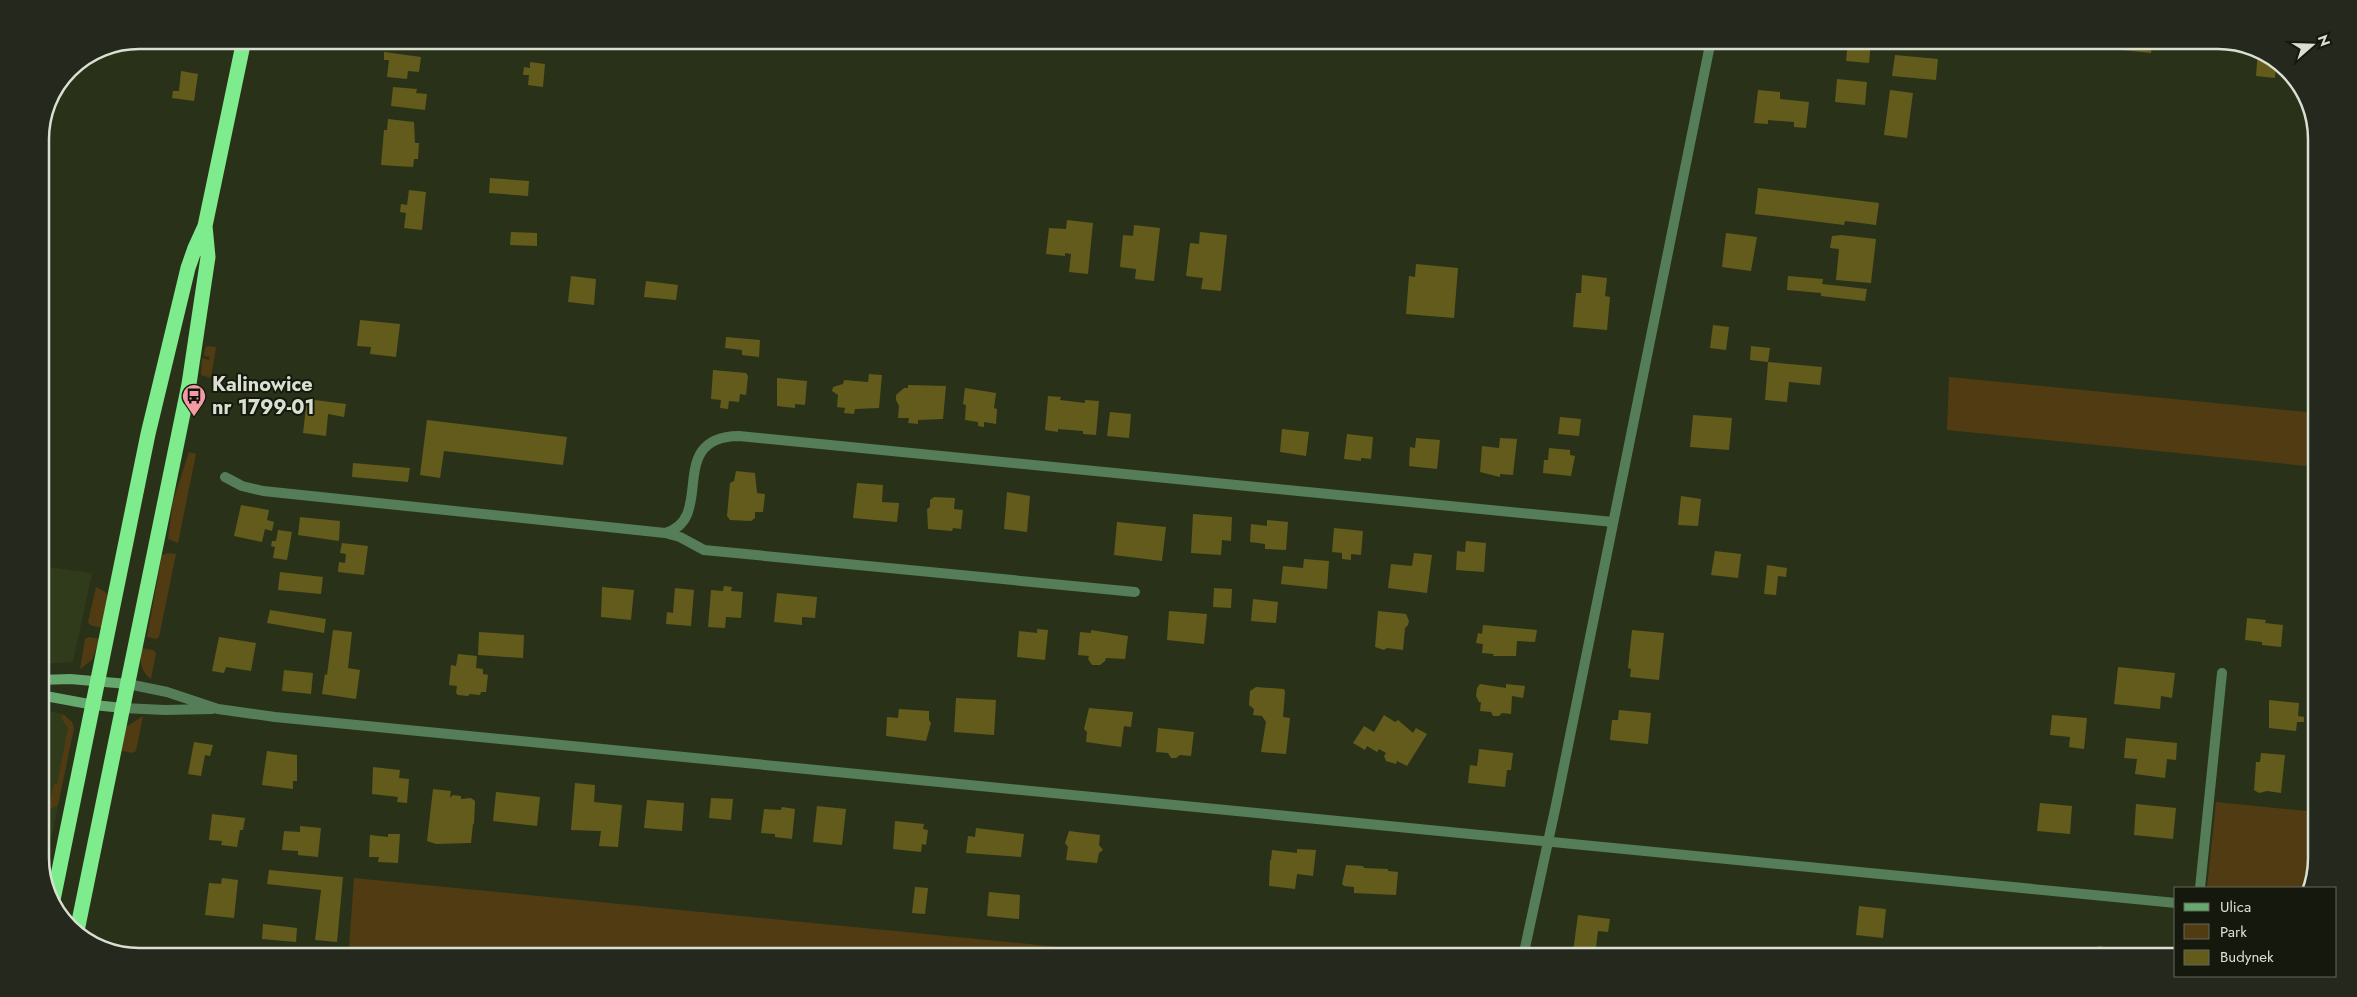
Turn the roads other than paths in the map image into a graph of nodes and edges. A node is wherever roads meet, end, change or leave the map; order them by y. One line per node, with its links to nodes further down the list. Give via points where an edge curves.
1 (242, 49): 3 (highway)
2 (1709, 49): 5 (street)
3 (206, 226): 10 (highway, via 188,268 157,397); 11 (highway, via 208,257 189,384)
4 (225, 477): 6 (street, via 242,486 263,490)
5 (1613, 522): 6 (street, via 739,436 720,438 701,450 695,466 689,508 678,528); 16 (street)
6 (666, 533): 7 (street, via 704,550)
7 (1135, 592)
8 (2222, 673): 17 (street)
9 (49, 680): 10 (street)
10 (99, 681): 11 (street); 13 (highway)
11 (128, 684): 14 (highway); 15 (street, via 167,692)
12 (49, 697): 13 (street)
13 (94, 705): 14 (street); 18 (highway)
14 (123, 708): 15 (street); 20 (highway)
15 (218, 709): 16 (street, via 275,718)
16 (1548, 840): 19 (street); 21 (street)
17 (2200, 887)
18 (55, 890)
19 (2174, 903)
20 (78, 925)
21 (1525, 948)

